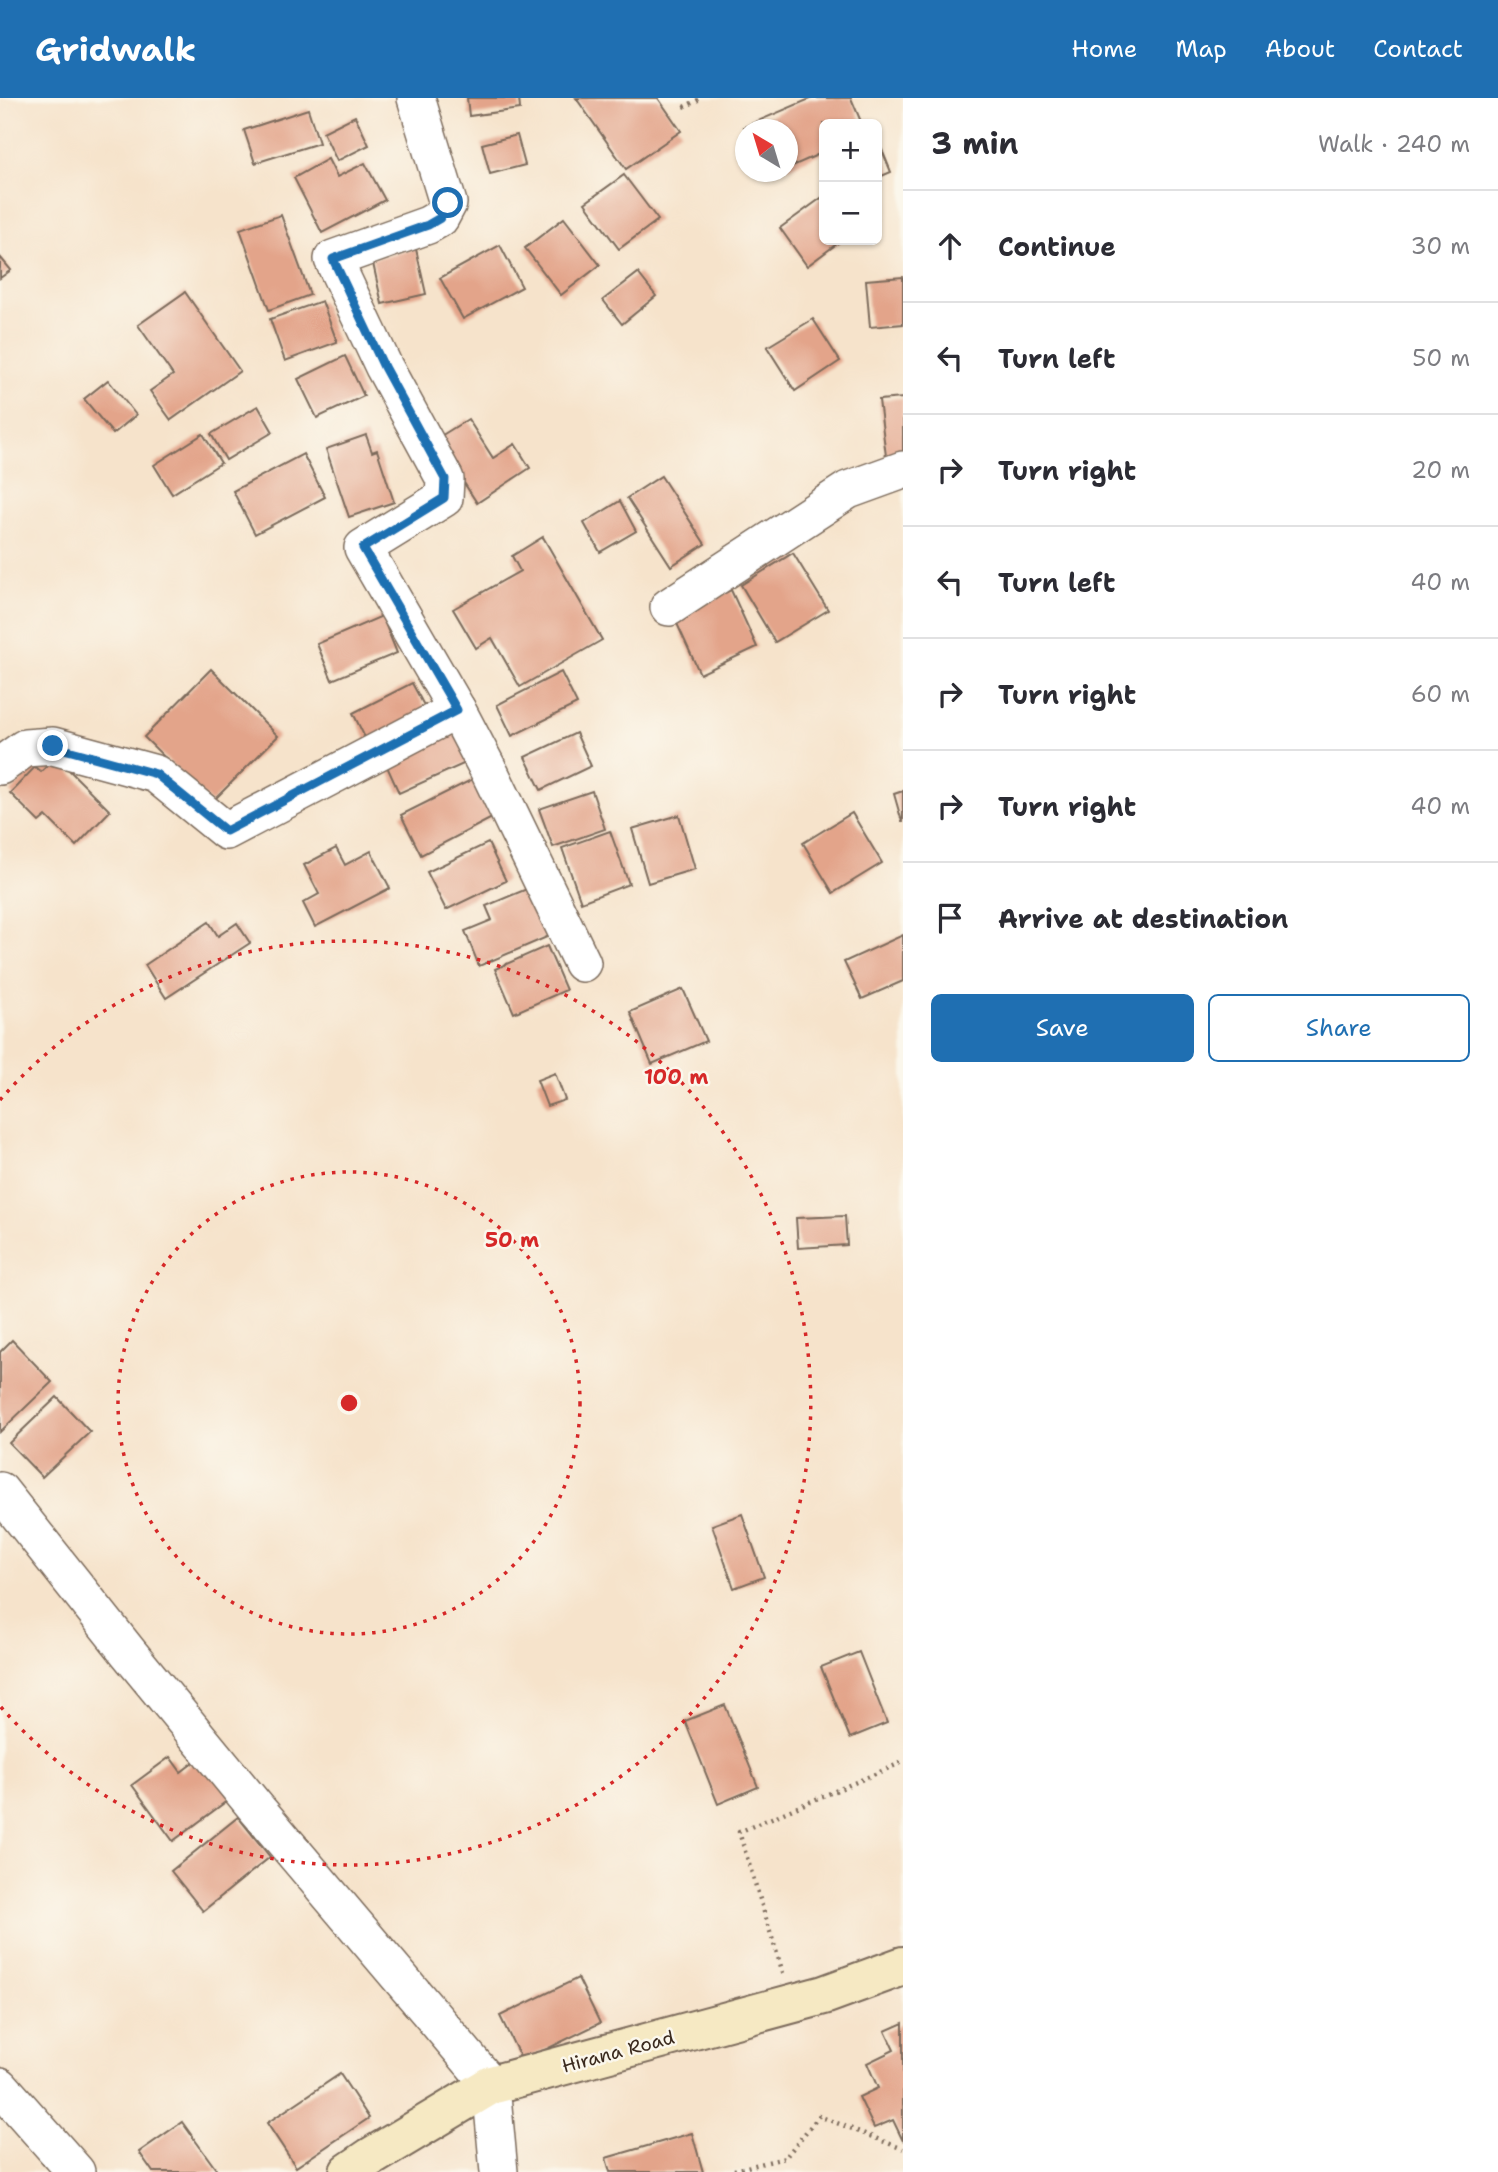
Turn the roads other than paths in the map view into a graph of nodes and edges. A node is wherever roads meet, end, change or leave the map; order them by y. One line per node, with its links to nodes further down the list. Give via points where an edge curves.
1 (416, 98): 4 (street, via 448,203 440,218 428,225 333,259 384,367 445,479 444,498 363,548)
2 (903, 470): 3 (street, via 848,490)
3 (669, 607)
4 (457, 710): 5 (street, via 226,831 156,774 53,746 25,748); 6 (street)
5 (0, 766)
6 (582, 963)
7 (0, 1491): 9 (street, via 179,1715)
8 (903, 1966): 9 (street, Hirana Road, via 793,2004)
9 (491, 2085): 12 (street, Hirana Road); 13 (street)
10 (0, 2086): 11 (street)
11 (76, 2172)
12 (349, 2172)
13 (499, 2172)

